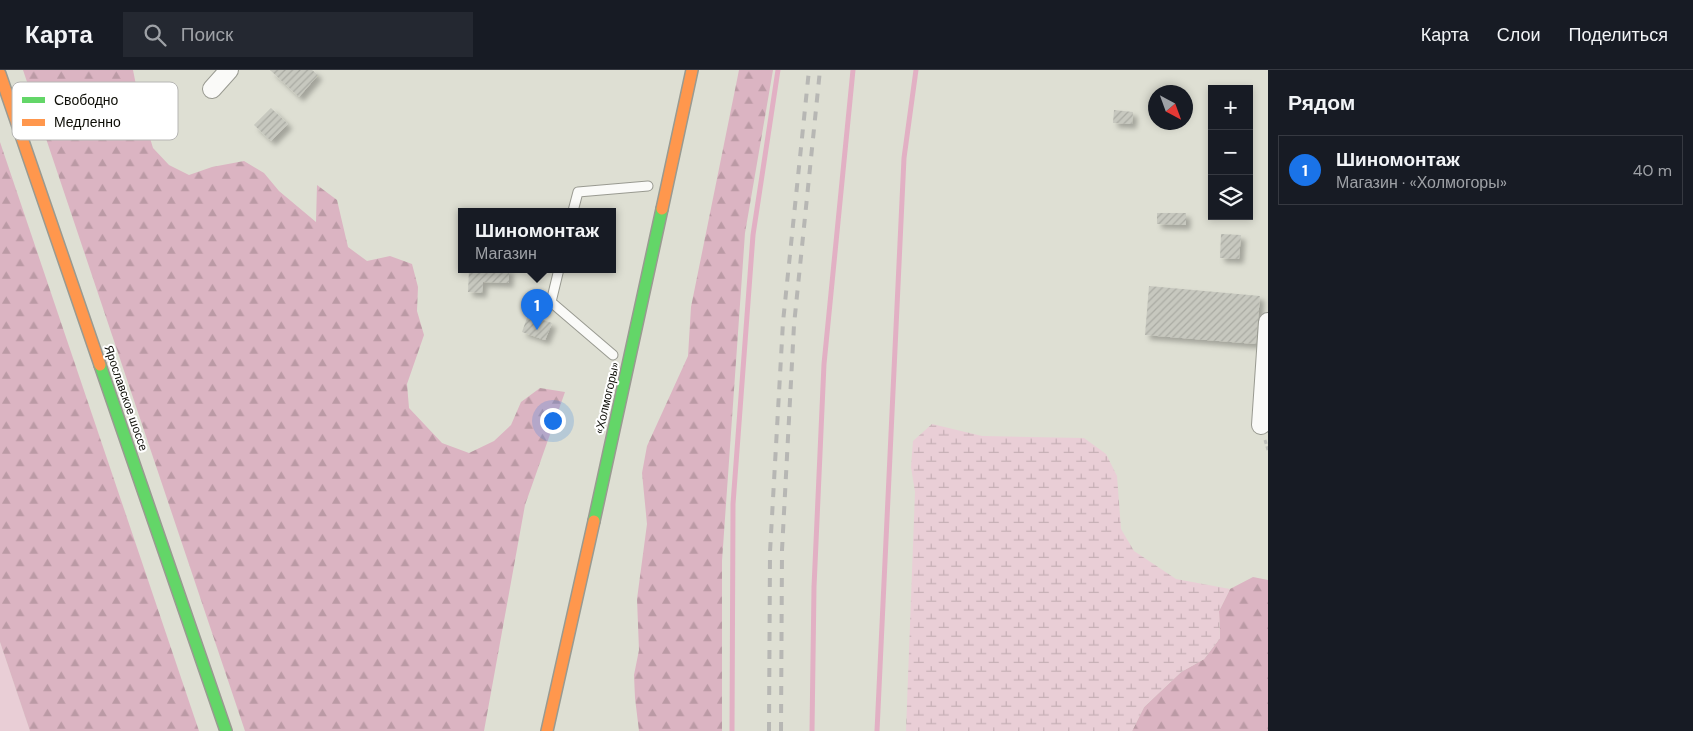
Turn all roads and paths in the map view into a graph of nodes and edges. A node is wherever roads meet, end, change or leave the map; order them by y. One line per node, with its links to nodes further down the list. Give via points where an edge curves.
1 (229, 70): 4 (street)
2 (692, 70): 14 (main road, «Холмогоры»)
3 (0, 74): 5 (main road, Ярославское шоссе)
4 (212, 89)
5 (12, 109)
6 (23, 140): 13 (main road, Ярославское шоссе)
7 (648, 186): 8 (lane, via 578,192)
8 (574, 208)
9 (558, 273): 11 (lane, via 551,302)
10 (1268, 322): 12 (street)
11 (612, 355)
12 (1261, 425)
13 (226, 731)
14 (547, 731)

